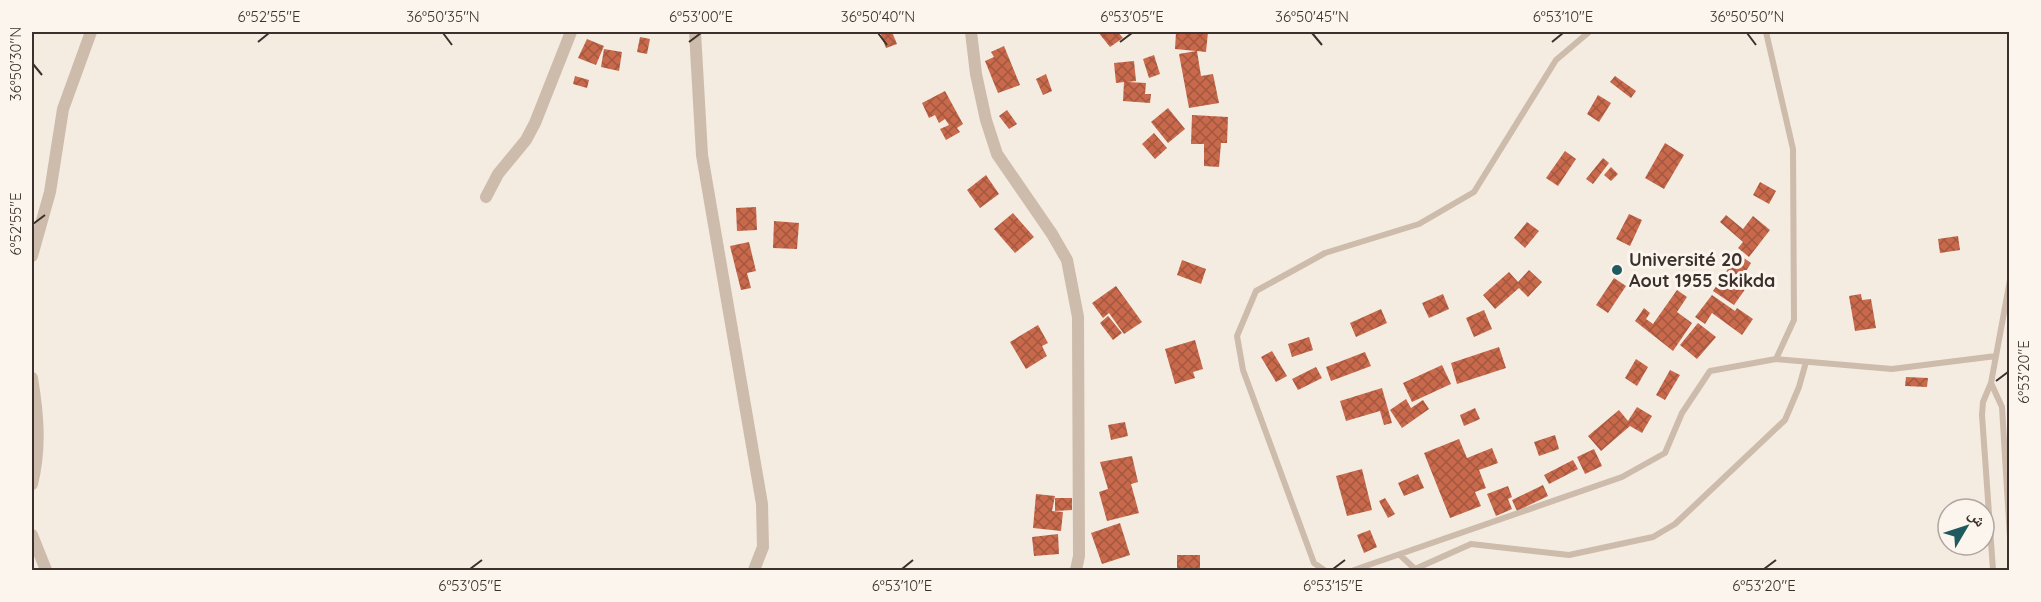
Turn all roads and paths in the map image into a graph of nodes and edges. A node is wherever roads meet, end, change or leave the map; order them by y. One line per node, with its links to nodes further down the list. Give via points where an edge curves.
1 (91, 32): 8 (street, via 63,109 50,192)
2 (571, 32): 7 (street, via 535,123)
3 (695, 32): 23 (street, via 702,155 762,504 763,547)
4 (971, 32): 24 (street, via 981,97 997,154 1067,260 1078,317)
5 (1589, 32): 25 (lane, via 1556,60 1474,192 1419,224 1325,253 1256,291 1237,336 1243,370 1314,563)
6 (1766, 32): 14 (lane, via 1793,149 1794,320)
7 (486, 197)
8 (32, 256)
9 (2010, 280): 10 (lane)
10 (2009, 288): 12 (lane)
11 (2010, 328): 12 (lane)
12 (2002, 329): 13 (lane)
13 (1996, 356): 15 (lane, via 1892,369); 17 (lane)
14 (1776, 359): 15 (lane); 21 (lane, via 1710,371 1682,413 1665,453 1622,477)
15 (1806, 362): 21 (lane, via 1785,420 1675,524 1653,537 1569,555 1471,544 1415,569)
16 (32, 378): 18 (street, via 37,405 38,461)
17 (1991, 383): 20 (lane, via 2002,407); 27 (lane, via 1982,415)
18 (32, 484)
19 (32, 535): 22 (street)
20 (2010, 538)
21 (1400, 555): 26 (lane)
22 (46, 570)
23 (754, 570)
24 (1076, 570)
25 (1324, 570)
26 (1354, 570)
27 (1993, 570)

